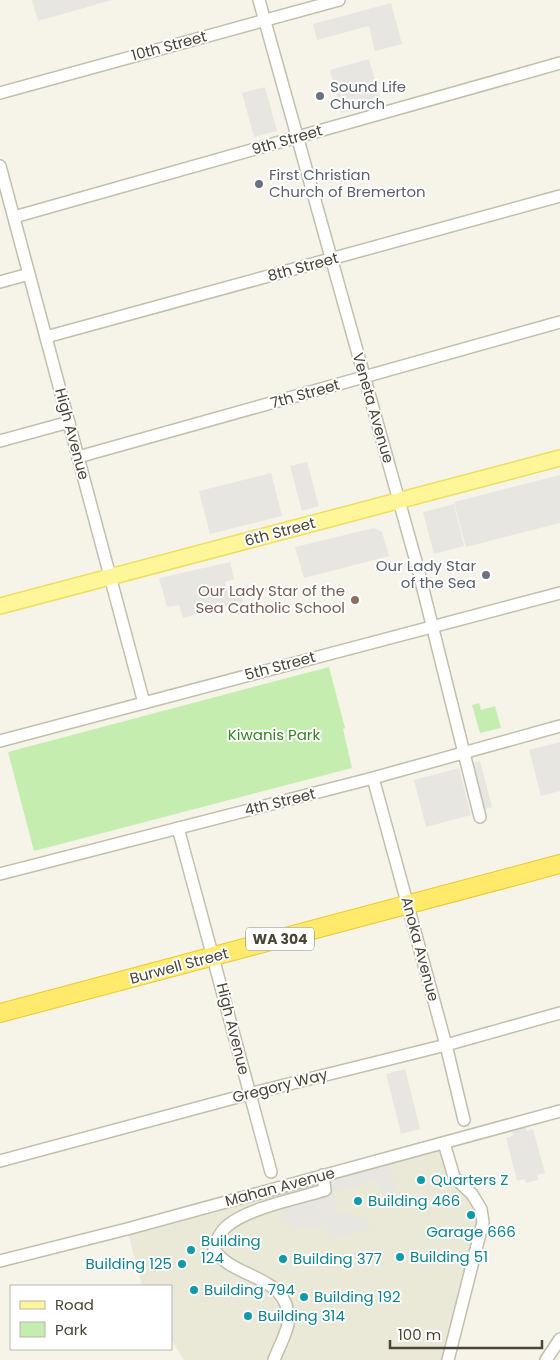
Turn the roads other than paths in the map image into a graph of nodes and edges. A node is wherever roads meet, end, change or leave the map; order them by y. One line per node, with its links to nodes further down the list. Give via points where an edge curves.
1 (259, 0): 3 (street, Veneta Avenue)
2 (339, 0): 3 (street, 10th Street)
3 (265, 20): 5 (street, 10th Street); 6 (street, Veneta Avenue)
4 (560, 63): 6 (street, 9th Street)
5 (0, 93)
6 (297, 137): 9 (street, 9th Street); 10 (street, Veneta Avenue)
7 (0, 166): 9 (street, High Avenue)
8 (560, 196): 10 (street, 8th Street)
9 (14, 217): 11 (street, High Avenue)
10 (332, 259): 14 (street, 8th Street); 15 (street, Veneta Avenue)
11 (29, 274): 12 (street); 14 (street, High Avenue)
12 (0, 282)
13 (560, 322): 15 (street, 7th Street)
14 (46, 337): 16 (street, High Avenue)
15 (364, 377): 18 (street, 7th Street); 20 (street, Veneta Avenue)
16 (69, 422): 17 (street); 18 (street, High Avenue)
17 (0, 441)
18 (78, 457): 21 (street, High Avenue)
19 (560, 458): 20 (main road, 6th Street)
20 (399, 501): 21 (main road, 6th Street); 24 (street, Veneta Avenue)
21 (110, 577): 23 (main road, 6th Street); 25 (street, High Avenue)
22 (560, 593): 24 (street, 5th Street)
23 (0, 606)
24 (433, 626): 25 (street, 5th Street); 28 (street, Veneta Avenue)
25 (144, 702): 27 (street, 5th Street)
26 (560, 726): 28 (street, 4th Street)
27 (0, 741)
28 (466, 752): 29 (street, 4th Street); 30 (street, Veneta Avenue)
29 (373, 778): 31 (street, 4th Street); 34 (street, Anoka Avenue)
30 (480, 817)
31 (178, 828): 33 (street, 4th Street); 35 (street, High Avenue)
32 (560, 864): 34 (highway, Burwell Street / WA 304)
33 (0, 874)
34 (407, 903): 35 (highway, Burwell Street / WA 304); 38 (street, Anoka Avenue)
35 (214, 957): 36 (highway, Burwell Street / WA 304); 39 (street, High Avenue)
36 (0, 1013)
37 (560, 1013): 38 (street, Gregory Way)
38 (446, 1045): 39 (street, Gregory Way); 41 (street, Anoka Avenue)
39 (249, 1094): 43 (street, Gregory Way); 44 (street, High Avenue)
40 (560, 1111): 42 (street, Mahan Avenue)
41 (464, 1120)
42 (444, 1143): 45 (street, Mahan Avenue); 49 (street, via 454,1177 472,1194 481,1209 483,1222)
43 (0, 1161)
44 (271, 1172)
45 (323, 1175): 46 (street, Mahan Avenue); 48 (street, via 325,1190 254,1212 228,1226 218,1236 214,1249 225,1264 259,1278 282,1298 288,1324)
46 (0, 1261)
47 (560, 1339): 50 (street)
48 (274, 1360)
49 (448, 1360)
50 (546, 1360)

